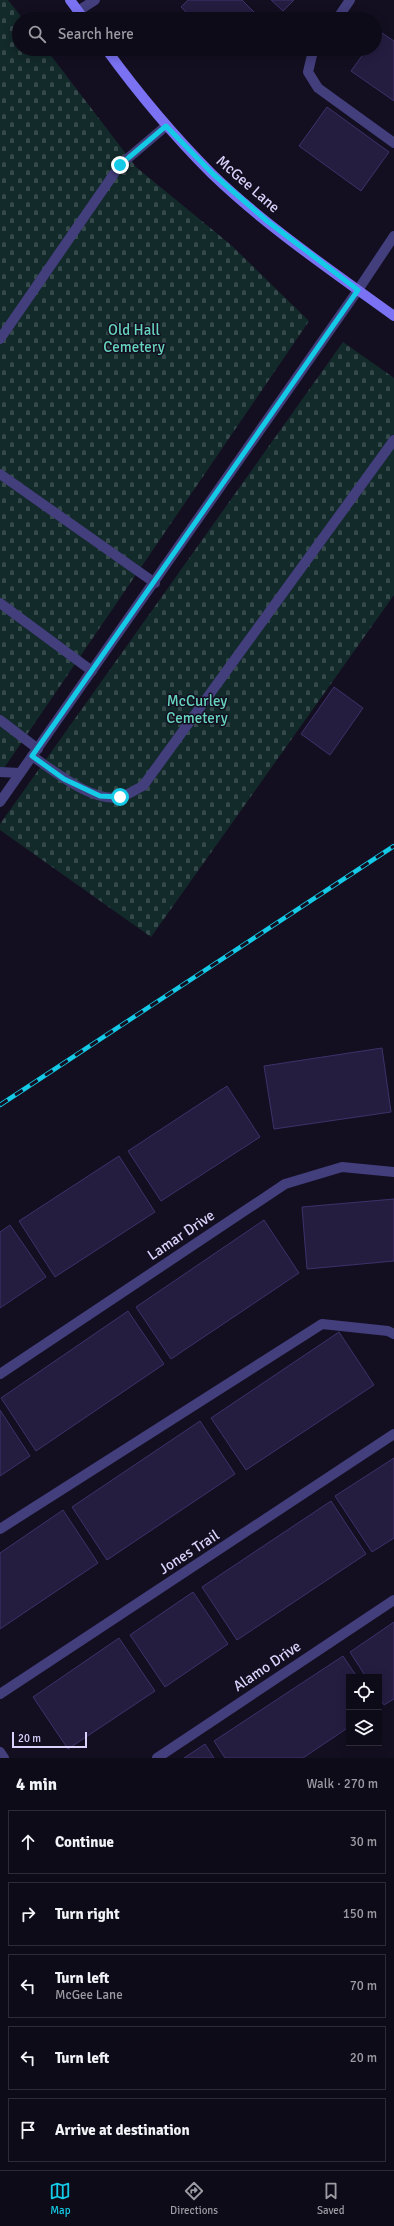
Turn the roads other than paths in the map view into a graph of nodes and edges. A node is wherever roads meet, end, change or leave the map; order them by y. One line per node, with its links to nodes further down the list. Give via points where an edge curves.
1 (70, 0): 4 (street)
2 (94, 0): 5 (street)
3 (350, 0): 6 (street)
4 (79, 12)
5 (84, 12)
6 (342, 12)
7 (111, 56): 9 (street, McGee Lane)
8 (312, 56): 10 (street, via 308,72 318,88)
9 (166, 126): 12 (street, McGee Lane, via 213,174 267,221); 14 (street, via 120,165)
10 (394, 143)
11 (394, 236): 12 (street)
12 (358, 290): 13 (street, McGee Lane); 17 (street)
13 (394, 316)
14 (0, 339)
15 (394, 440): 21 (street, via 143,786 120,797 100,796 64,779)
16 (0, 474): 17 (street)
17 (155, 583): 19 (street)
18 (0, 603): 19 (street)
19 (92, 671): 21 (street)
20 (0, 720): 21 (street)
21 (35, 752): 23 (street)
22 (0, 772): 23 (street)
23 (20, 773): 24 (street)
24 (0, 802)
25 (394, 1172): 27 (street, Lamar Drive, via 342,1167 285,1184)
26 (394, 1334): 29 (street, via 322,1324)
27 (0, 1374)
28 (394, 1434): 31 (street, Jones Trail)
29 (0, 1529)
30 (394, 1600): 34 (street, Alamo Drive)
31 (0, 1694)
32 (0, 1752): 33 (street)
33 (4, 1758)
34 (156, 1758)

